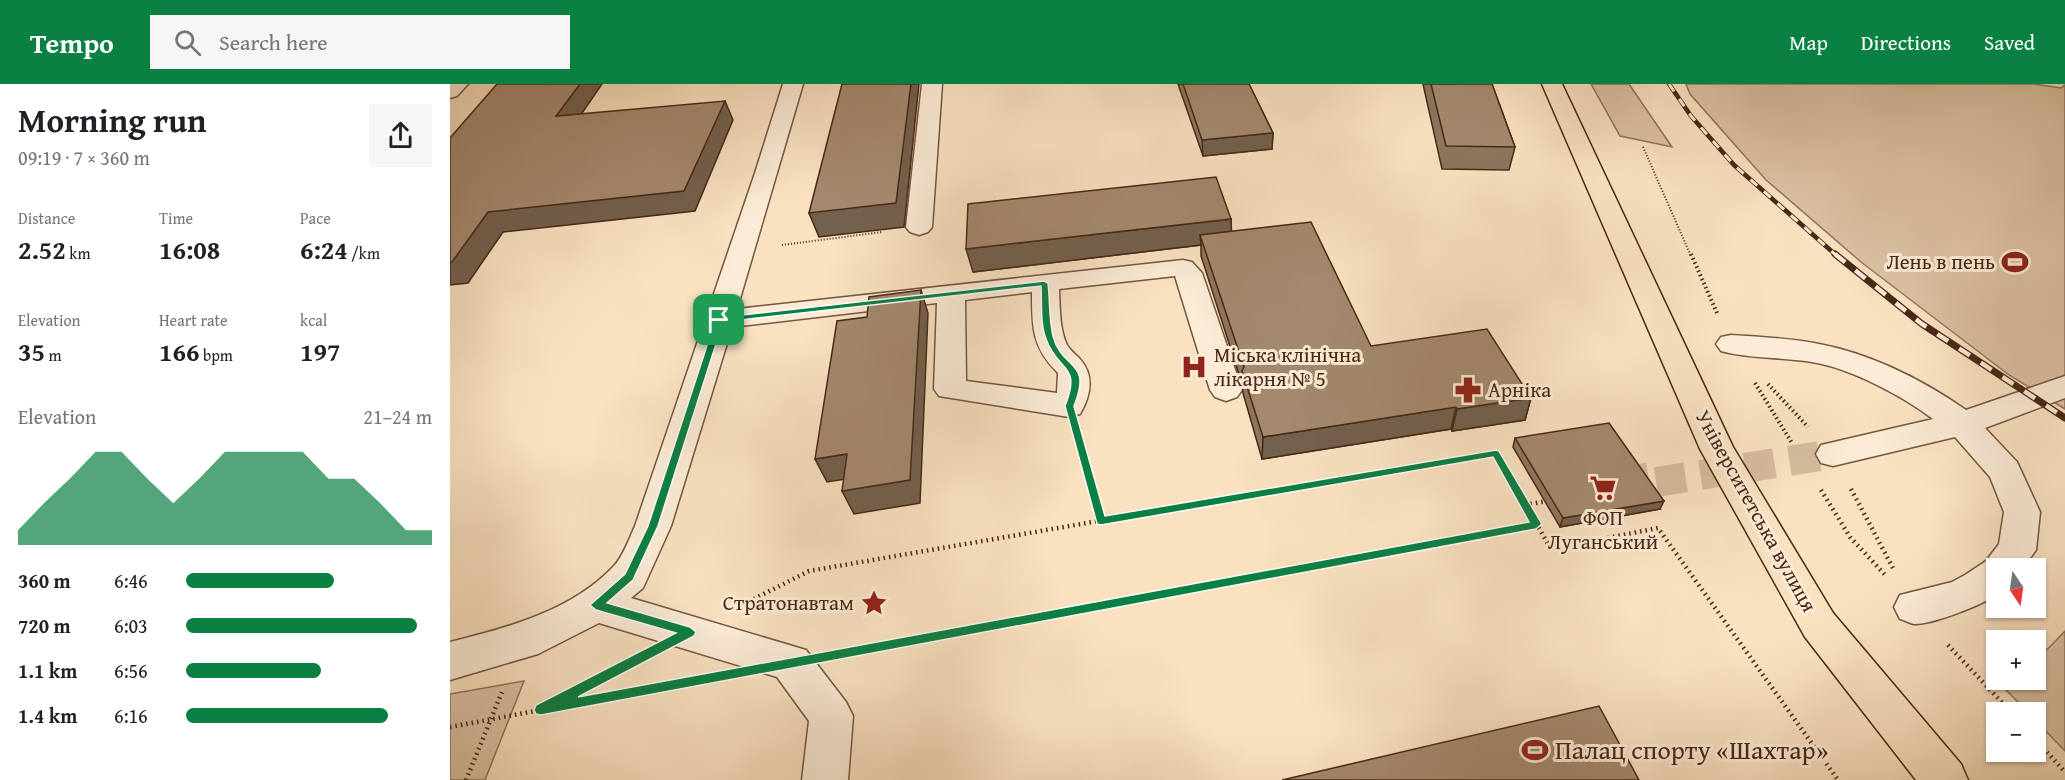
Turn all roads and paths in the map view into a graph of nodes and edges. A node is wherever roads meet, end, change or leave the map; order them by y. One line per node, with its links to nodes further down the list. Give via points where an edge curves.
1 (458, 84): 5 (street)
2 (793, 84): 7 (street)
3 (932, 84): 6 (street)
4 (1552, 84): 38 (main road, Університетська вулиця, via 1717,449 1820,626)
5 (450, 92)
6 (919, 227): 7 (path)
7 (742, 250): 10 (street)
8 (1044, 283): 9 (street); 13 (street, via 1183,268 1188,273); 14 (street, via 1049,336 1077,379)
9 (951, 294): 10 (street); 14 (street, via 950,389)
10 (719, 320): 23 (street, via 653,526 629,577)
11 (1731, 344): 15 (street, via 1818,353 1872,371 1925,397)
12 (2065, 386): 15 (street)
13 (1226, 390)
14 (1070, 406): 19 (path)
15 (1962, 424): 16 (street); 21 (street, via 2005,471 2022,512 2018,550)
16 (1833, 454)
17 (1557, 499): 18 (path)
18 (1525, 505): 19 (path, via 1496,453); 20 (path)
19 (1101, 521): 25 (path, via 809,571)
20 (1536, 524): 28 (path); 37 (path, via 1551,549 1658,528)
21 (2010, 558)
22 (1986, 582): 24 (street, via 1957,598)
23 (596, 605): 25 (street); 26 (street)
24 (1914, 607)
25 (690, 632): 28 (street); 30 (path)
26 (524, 641): 27 (street); 31 (path)
27 (450, 661)
28 (791, 663): 36 (street, via 831,716)
29 (700, 680): 30 (path)
30 (541, 710): 31 (path)
31 (491, 719): 32 (path); 35 (path)
32 (450, 727)
33 (2046, 751): 34 (path)
34 (2065, 772)
35 (466, 780)
36 (825, 780)
37 (1838, 780)
38 (1945, 780)

